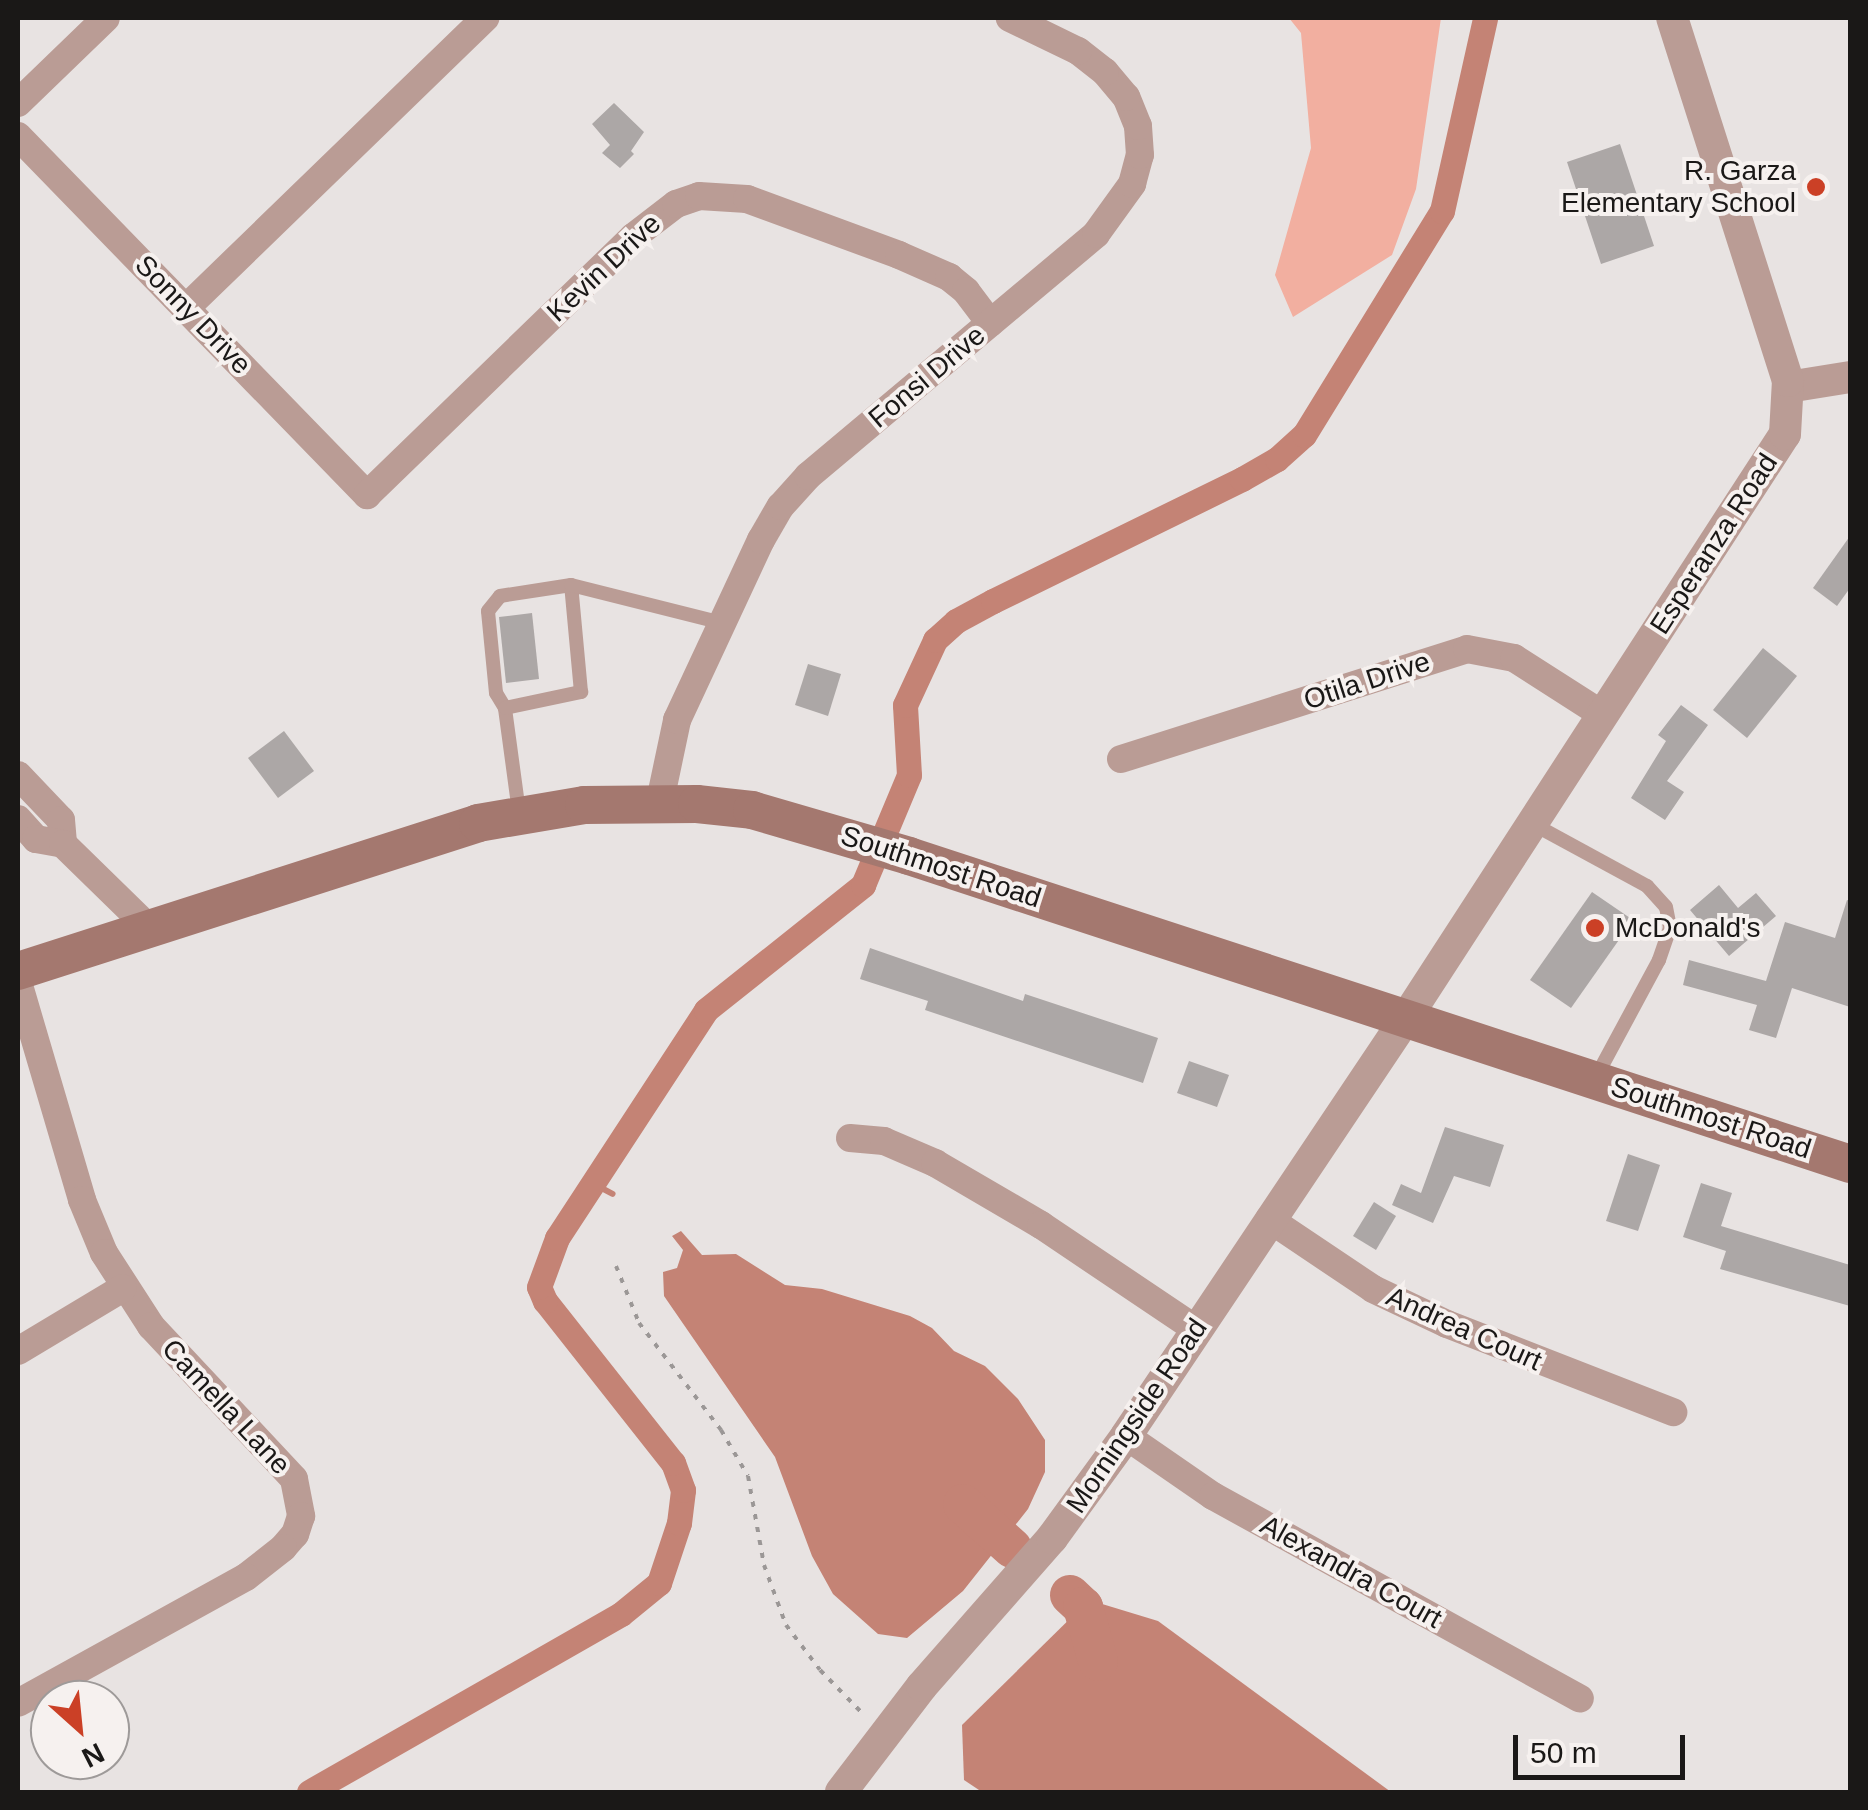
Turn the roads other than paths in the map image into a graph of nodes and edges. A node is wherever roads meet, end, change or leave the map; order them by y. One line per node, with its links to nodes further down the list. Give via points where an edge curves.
1 (106, 18): 5 (street)
2 (484, 18): 7 (street)
3 (1010, 18): 8 (street, Fonsi Drive, via 1047,33 1106,72 1138,126 1140,155 1118,210)
4 (1672, 18): 10 (street, Esperanza Road)
5 (18, 104)
6 (18, 136): 7 (street, Sonny Drive)
7 (186, 308): 11 (street, Sonny Drive)
8 (990, 323): 11 (street, Kevin Drive, via 966,291 899,255 747,199 699,196 676,204 633,237); 13 (street, Fonsi Drive, via 808,476 761,540)
9 (1850, 377): 10 (street)
10 (1788, 387): 15 (street, Esperanza Road, via 1785,434)
11 (367, 495)
12 (572, 585): 13 (lane); 14 (lane, via 581,692); 14 (lane, via 500,596 488,611 496,694)
13 (722, 623): 18 (street, Fonsi Drive, via 671,736)
14 (505, 708): 19 (lane)
15 (1603, 715): 16 (street, Otila Drive, via 1514,658 1466,649); 20 (street, Esperanza Road)
16 (1122, 759)
17 (22, 800): 21 (street, via 36,840 62,844)
18 (660, 801): 19 (main road, Southmost Road); 24 (main road, Southmost Road, via 752,810 849,838)
19 (519, 813): 21 (main road, Southmost Road)
20 (1532, 824): 24 (street, Esperanza Road); 25 (lane, via 1646,886 1666,907 1670,928 1660,960)
21 (150, 928): 22 (main road, Southmost Road)
22 (18, 971)
23 (18, 982): 29 (street, Camella Lane, via 82,1200)
24 (1406, 1018): 25 (main road, Southmost Road); 28 (street, Morningside Road)
25 (1594, 1080): 27 (main road, Southmost Road)
26 (850, 1138): 30 (street, via 884,1141 935,1162)
27 (1850, 1164)
28 (1269, 1219): 30 (street, Morningside Road); 32 (street, Andrea Court, via 1417,1310)
29 (123, 1288): 31 (street); 35 (street, Camella Lane, via 160,1338 294,1478 301,1516 283,1548 246,1577)
30 (1197, 1330): 33 (street, Morningside Road)
31 (18, 1351)
32 (1672, 1412)
33 (1126, 1436): 34 (street, Alexandra Court, via 1213,1496); 36 (street, Morningside Road, via 1052,1538)
34 (1580, 1699)
35 (18, 1702)
36 (841, 1792)

